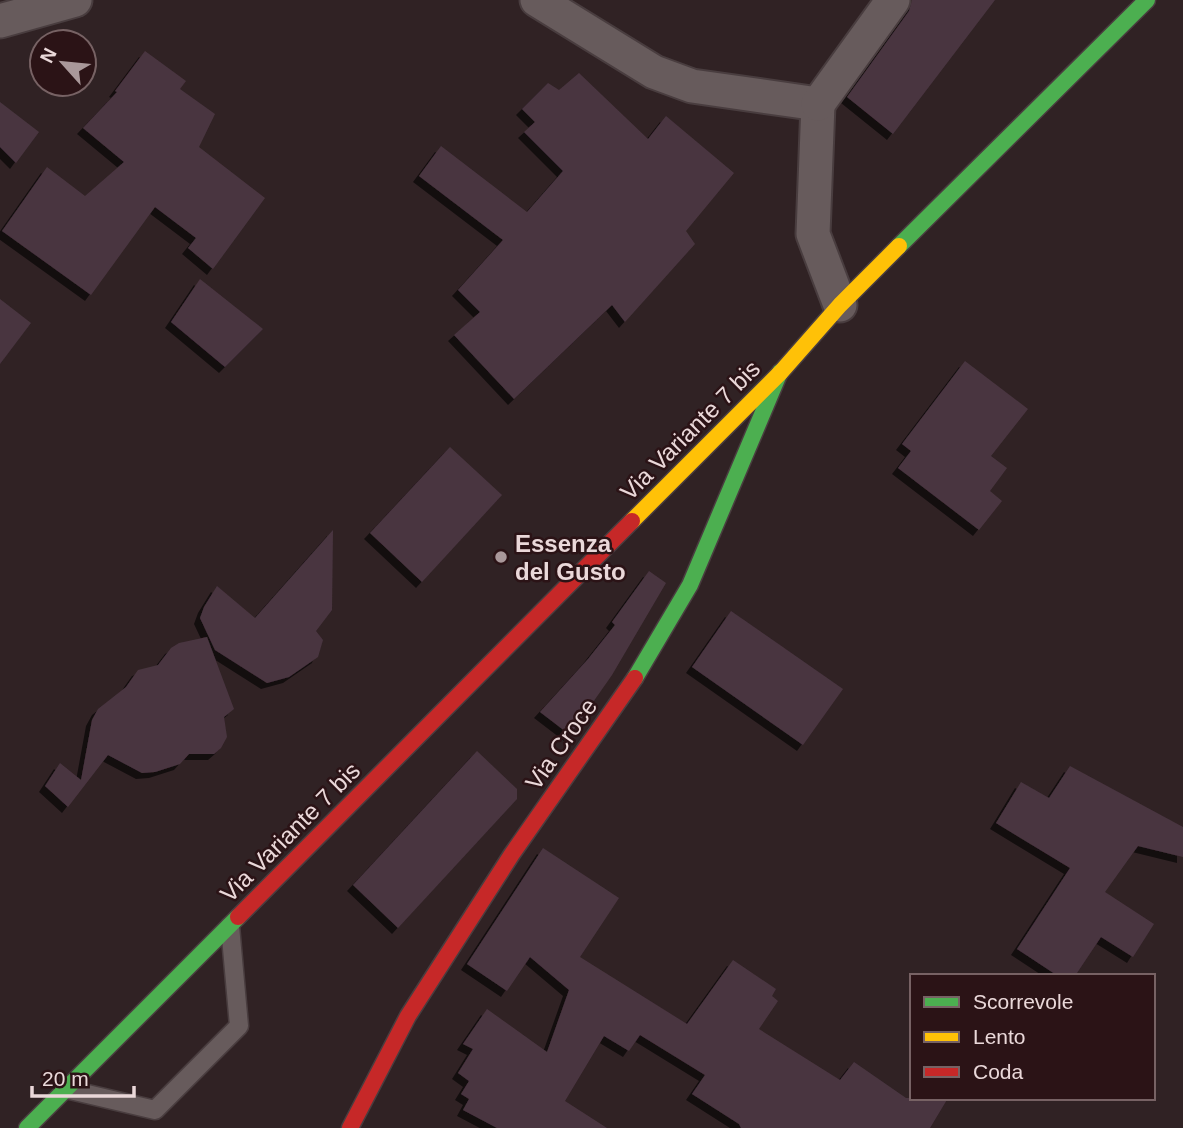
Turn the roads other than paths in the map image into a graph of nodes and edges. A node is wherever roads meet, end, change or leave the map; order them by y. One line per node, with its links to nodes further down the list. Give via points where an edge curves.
1 (75, 0): 5 (street)
2 (537, 0): 6 (street, via 654,72 679,82)
3 (893, 0): 6 (street)
4 (1147, 0): 7 (main road, Via Variante 7 bis)
5 (0, 21)
6 (818, 104): 7 (street, via 813,234)
7 (840, 306): 8 (main road, Via Variante 7 bis)
8 (780, 372): 9 (main road, Via Variante 7 bis); 12 (main road, Via Croce, via 690,585 630,687 512,854 408,1016)
9 (230, 924): 10 (main road, Via Variante 7 bis); 10 (lane, via 239,1026 155,1110)
10 (65, 1089): 11 (main road, Via Variante 7 bis)
11 (27, 1128)
12 (349, 1128)

